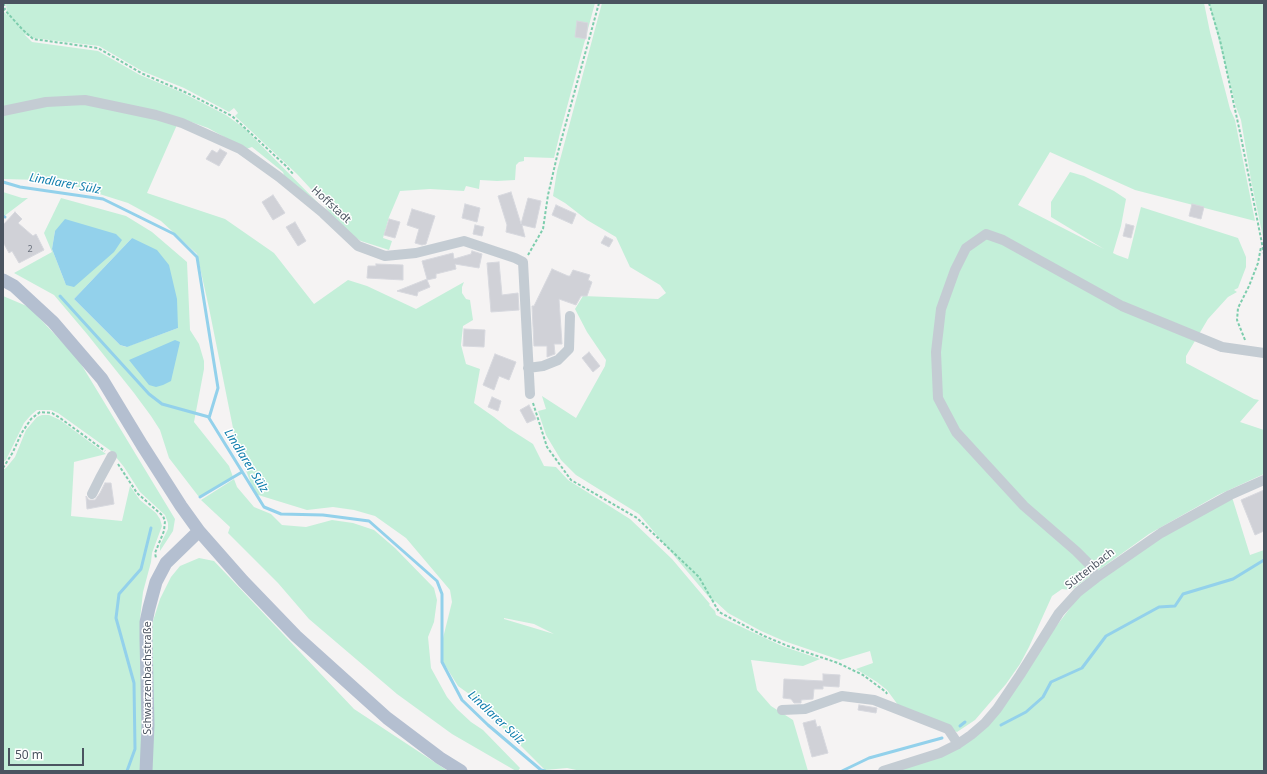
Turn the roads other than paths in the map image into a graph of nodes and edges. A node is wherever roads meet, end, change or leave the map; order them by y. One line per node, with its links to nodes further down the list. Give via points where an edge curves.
1 (3, 111): 5 (street, Hoffstadt, via 46,102 84,100 156,115 240,149 323,213 358,246 385,256 416,253 464,241 523,262)
2 (3, 280): 10 (main road, via 14,286 53,322 102,379)
3 (570, 316): 5 (street, via 569,349 558,360)
4 (1261, 353): 11 (street, via 1222,347 1122,306 1003,240 986,234 966,248 941,309 936,352 938,398 956,432 1024,506 1076,550 1091,566)
5 (528, 368): 6 (street)
6 (530, 394)
7 (112, 456): 9 (street)
8 (1264, 480): 11 (street, Süttenbach, via 1230,495 1167,530)
9 (92, 494)
10 (199, 531): 14 (main road, Schwarzenbachstraße, via 166,562 156,582 149,608 146,622); 15 (main road, via 242,581 296,636 399,728)
11 (1096, 578): 13 (street, Süttenbach, via 1078,592 1059,613 997,709 978,729)
12 (782, 710): 13 (street, via 805,709 842,696 874,700 948,729)
13 (958, 744): 16 (street, Süttenbach, via 940,753)
14 (146, 771)
15 (460, 771)
16 (883, 771)

